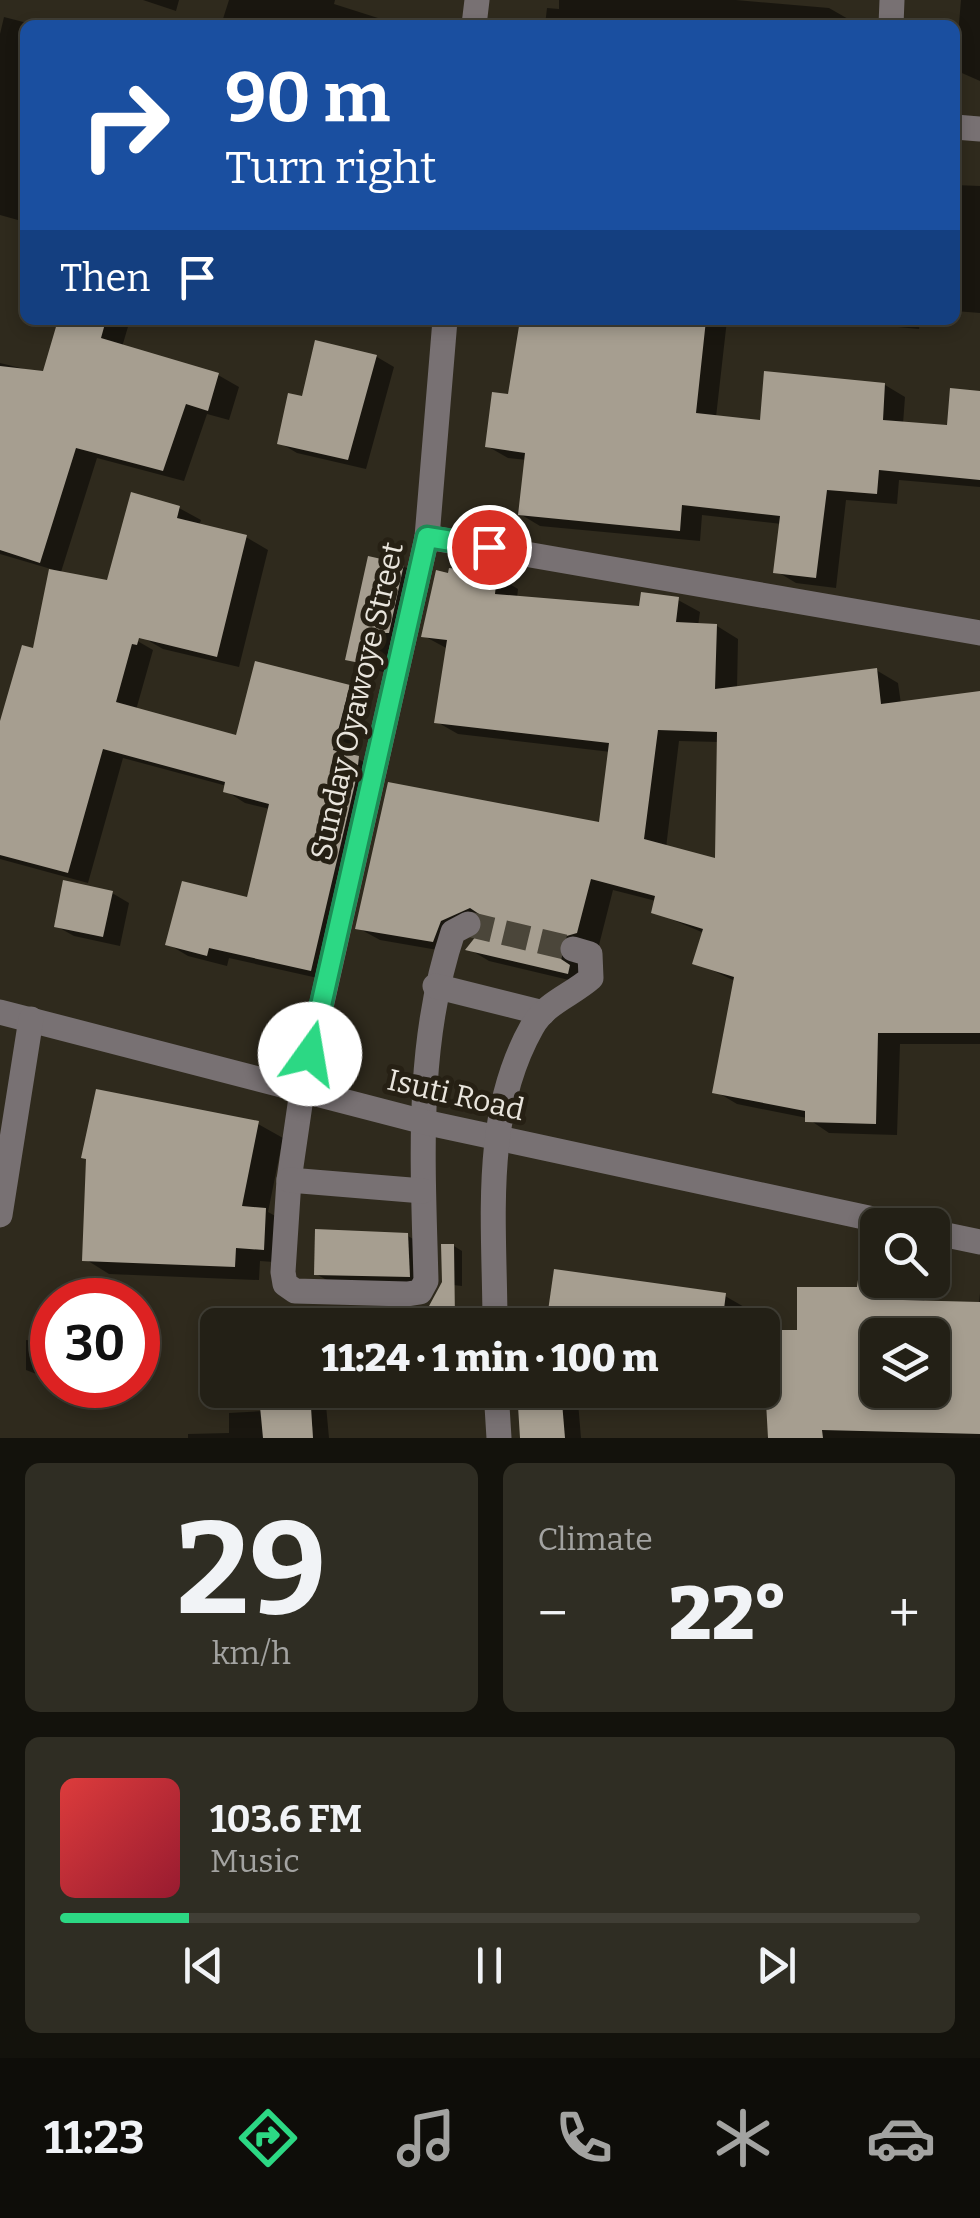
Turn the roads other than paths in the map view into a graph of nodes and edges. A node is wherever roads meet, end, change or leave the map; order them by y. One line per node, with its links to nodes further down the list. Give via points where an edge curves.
1 (445, 325): 2 (street, Sunday Oyawoye Street)
2 (427, 537): 3 (street); 10 (street, Sunday Oyawoye Street)
3 (980, 632)
4 (468, 924): 6 (street, via 453,932)
5 (573, 949): 8 (street, via 590,954 591,978)
6 (435, 986): 8 (street); 11 (street)
7 (0, 1012): 9 (street, Isuti Road)
8 (543, 1013): 12 (street, via 532,1027)
9 (31, 1019): 10 (street, Isuti Road); 15 (street)
10 (302, 1091): 11 (street, Isuti Road); 13 (street, Sunday Oyawoye Street)
11 (424, 1122): 12 (street, Isuti Road); 14 (street)
12 (494, 1138): 16 (street, Isuti Road); 19 (street)
13 (289, 1180): 14 (street); 14 (street, Sunday Oyawoye Street, via 284,1272 285,1284 295,1291 420,1292 426,1281)
14 (424, 1192)
15 (0, 1215)
16 (860, 1216)
17 (950, 1236): 18 (street)
18 (980, 1242)
19 (495, 1308)
20 (497, 1408): 21 (street)
21 (498, 1438)

